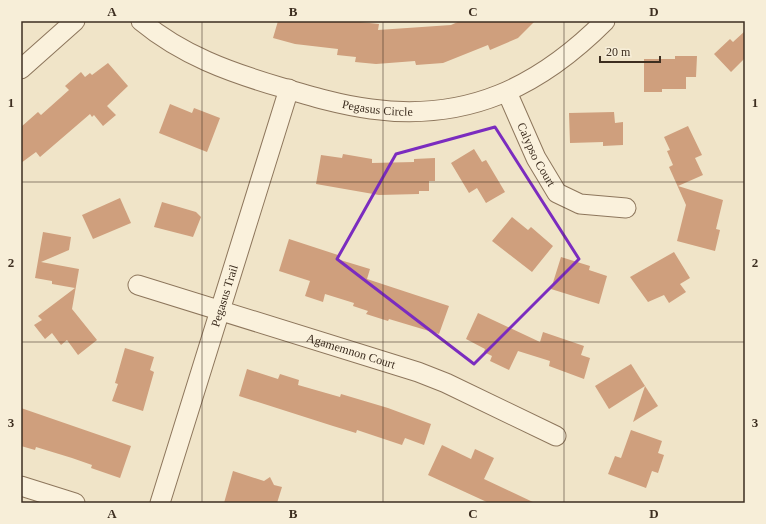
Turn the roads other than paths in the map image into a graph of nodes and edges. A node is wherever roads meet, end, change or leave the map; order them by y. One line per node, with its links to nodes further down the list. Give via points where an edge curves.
1 (76, 21): 4 (street)
2 (141, 21): 5 (street, Pegasus Circle, via 178,48 206,61 230,72)
3 (605, 21): 6 (street, Pegasus Circle, via 581,46 559,63)
4 (21, 69)
5 (289, 89): 6 (street, Pegasus Circle, via 339,104 405,112 464,106); 9 (street, Pegasus Trail)
6 (507, 92): 7 (street, Calypso Court, via 536,158 557,193 580,204)
7 (626, 208)
8 (138, 285): 9 (street, Agamemnon Court)
9 (219, 311): 10 (street, Agamemnon Court, via 418,372); 13 (street, Pegasus Trail)
10 (556, 436)
11 (21, 486): 12 (street)
12 (75, 503)
13 (160, 503)

